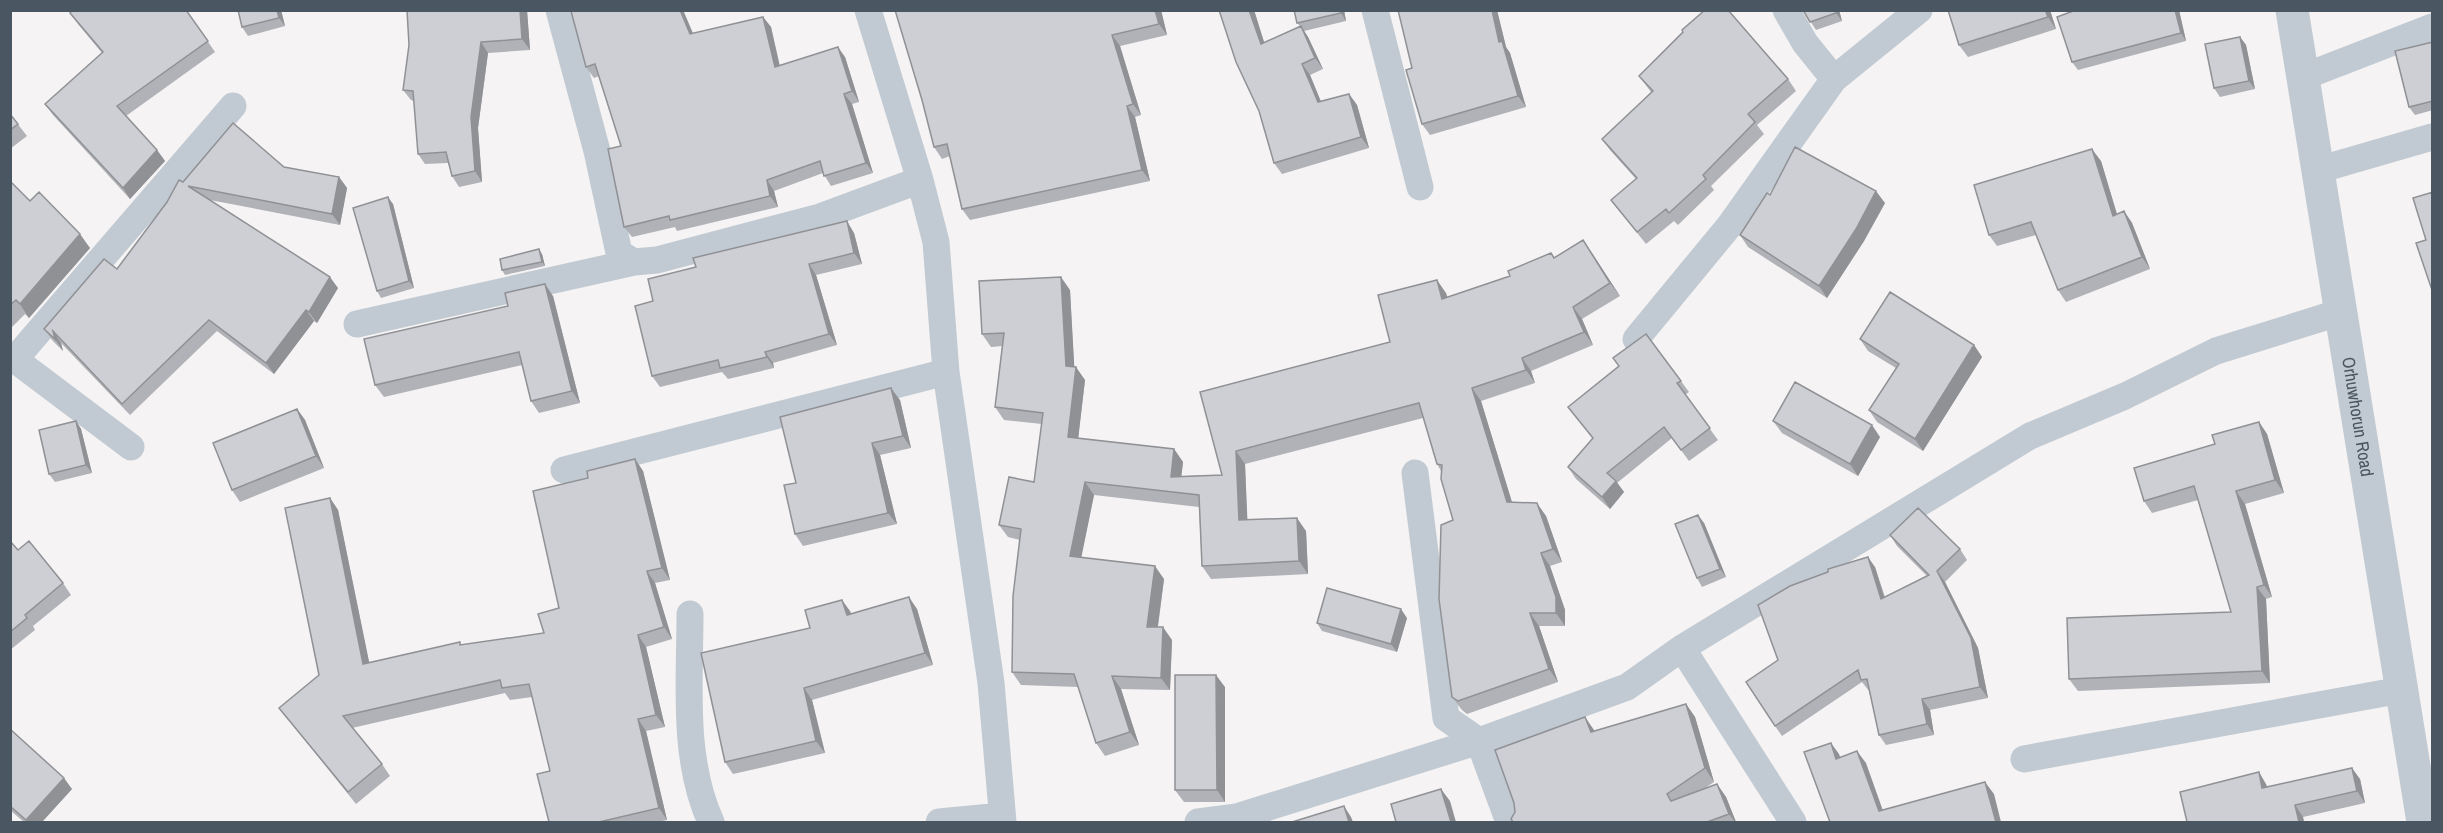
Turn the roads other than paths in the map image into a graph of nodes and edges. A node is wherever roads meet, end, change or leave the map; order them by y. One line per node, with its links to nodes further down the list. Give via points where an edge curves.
1 (559, 10): 15 (street, via 597,151 619,253)
2 (868, 10): 13 (street)
3 (1375, 10): 14 (street)
4 (1785, 10): 9 (street)
5 (1919, 10): 9 (street)
6 (2292, 10): 8 (street, Orhuwhorun Road)
7 (2433, 27): 8 (street)
8 (2303, 77): 12 (street, Orhuwhorun Road)
9 (1834, 79): 18 (street, via 1730,225)
10 (233, 106): 19 (street)
11 (2433, 137): 12 (street)
12 (2318, 170): 16 (street, Orhuwhorun Road)
13 (920, 180): 15 (street, via 820,217 657,260); 20 (street, via 936,242)
14 (1420, 187)
15 (634, 262): 17 (street)
16 (2341, 312): 25 (street, via 2216,351 2125,396 2030,435); 26 (street, Orhuwhorun Road)
17 (357, 324)
18 (1636, 339)
19 (13, 357): 21 (street)
20 (946, 372): 22 (street); 30 (street, via 991,683)
21 (131, 447)
22 (564, 470)
23 (1415, 473): 27 (street, via 1446,718)
24 (690, 614): 31 (street, via 692,748 698,795)
25 (1682, 648): 27 (street, via 1627,687); 35 (street)
26 (2401, 690): 28 (street); 29 (street, Orhuwhorun Road)
27 (1479, 741): 33 (street, via 1237,817); 34 (street)
28 (2024, 759)
29 (2424, 778): 36 (street, Orhuwhorun Road)
30 (1003, 819): 32 (street)
31 (711, 822)
32 (939, 822)
33 (1198, 822)
34 (1509, 822)
35 (1793, 822)
36 (2423, 822)

